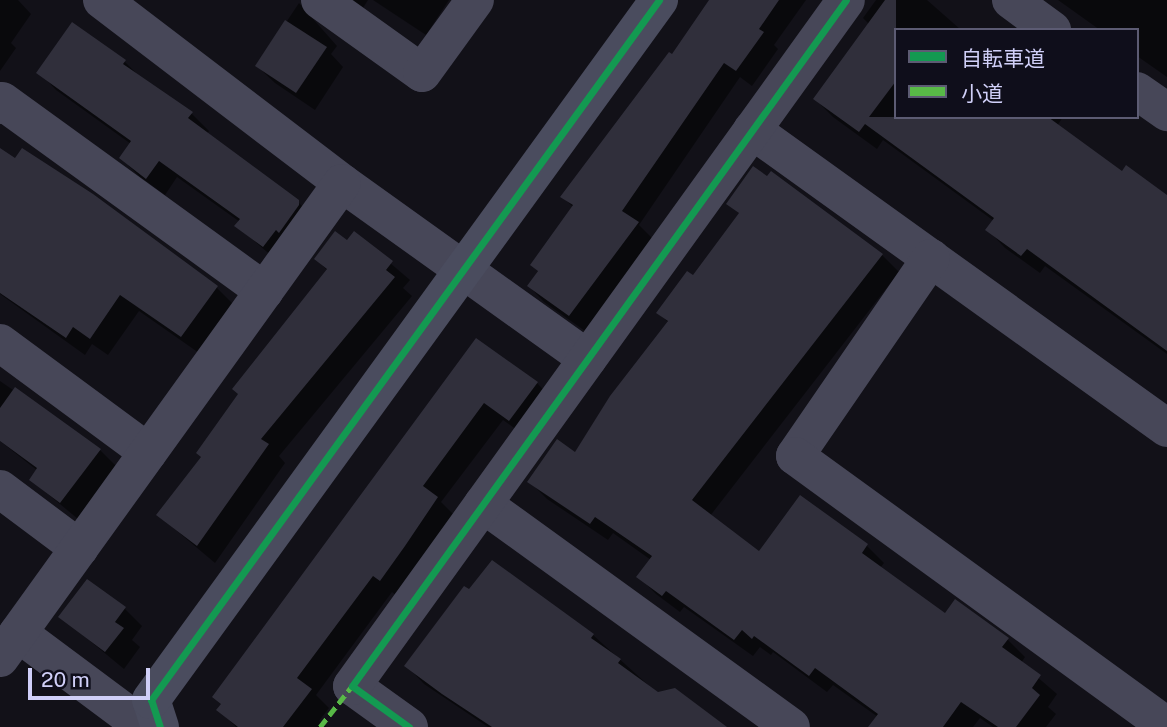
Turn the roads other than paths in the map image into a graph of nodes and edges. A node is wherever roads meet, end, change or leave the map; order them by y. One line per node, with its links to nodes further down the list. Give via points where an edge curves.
1 (102, 0): 12 (street)
2 (320, 0): 3 (street, via 422,73)
3 (475, 0)
4 (659, 0): 14 (street)
5 (846, 0): 11 (street)
6 (1011, 0): 7 (street)
7 (1049, 28)
8 (1139, 92): 10 (street)
9 (0, 104): 15 (street, via 2,101)
10 (1167, 113)
11 (752, 130): 13 (street); 17 (street)
12 (342, 183): 14 (street); 15 (street)
13 (931, 258): 18 (street); 24 (street, via 794,456)
14 (464, 271): 17 (street); 26 (street, via 151,700)
15 (264, 291): 19 (street)
16 (0, 343): 19 (street)
17 (588, 359): 21 (street)
18 (1167, 428)
19 (148, 452): 22 (street)
20 (0, 489): 22 (street)
21 (483, 504): 27 (street, via 352,686); 28 (street)
22 (79, 548): 23 (street)
23 (9, 645): 25 (street)
24 (1167, 726)
25 (144, 727)
26 (160, 727)
27 (409, 727)
28 (791, 727)

